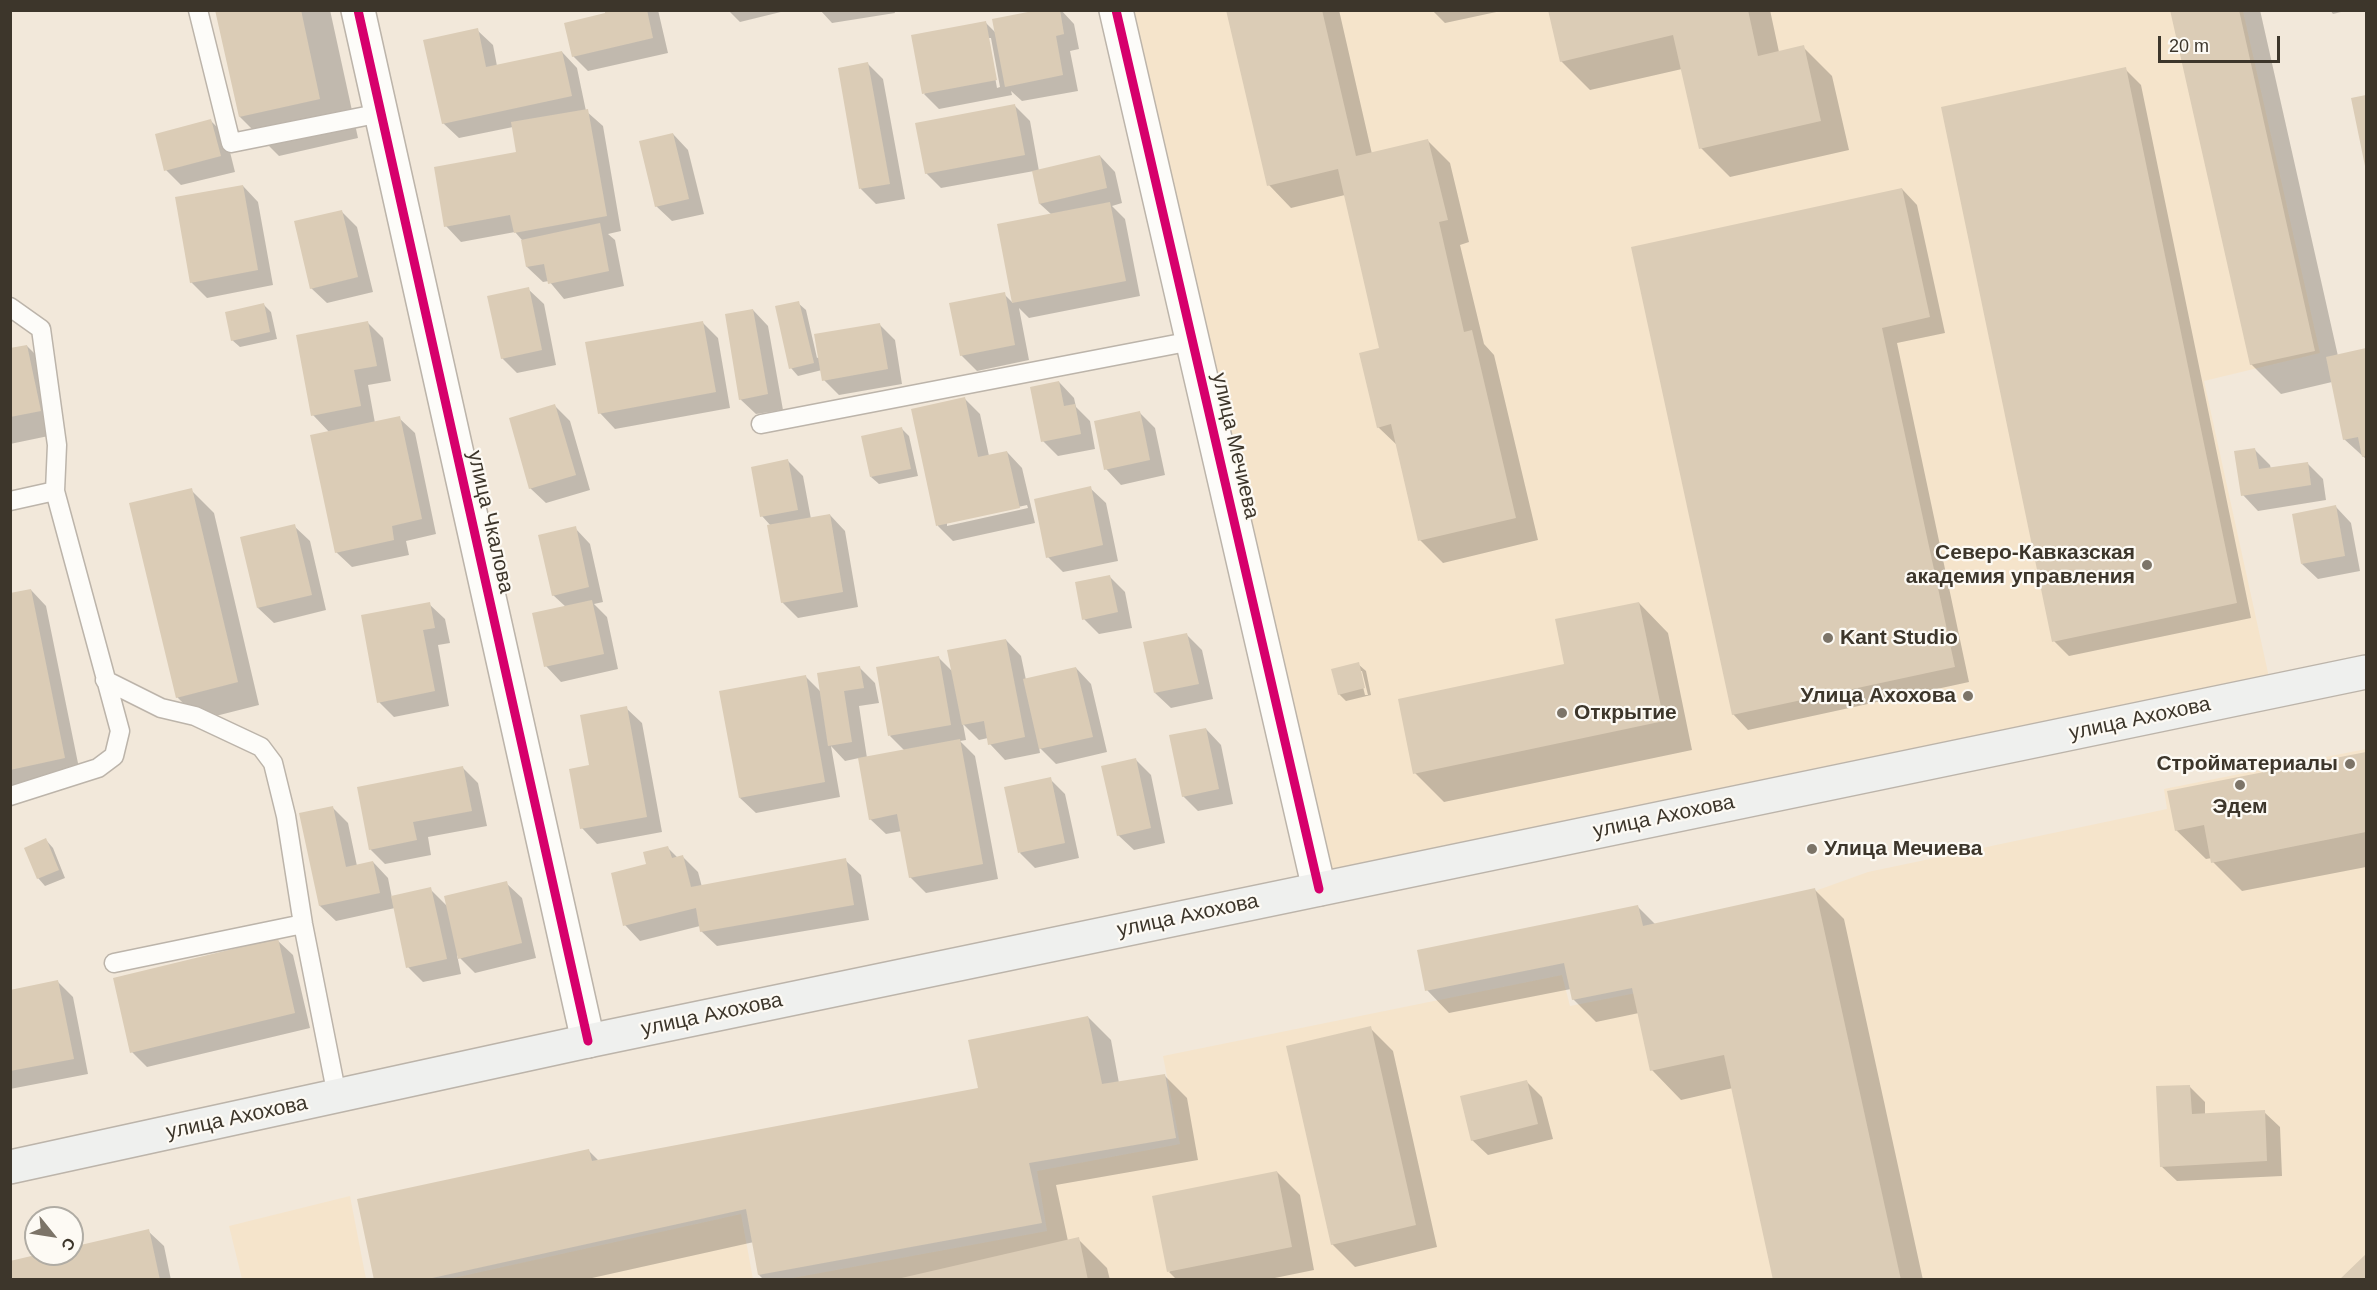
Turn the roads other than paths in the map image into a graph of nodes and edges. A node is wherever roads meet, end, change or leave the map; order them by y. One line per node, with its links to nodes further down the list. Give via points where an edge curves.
1 (198, 10): 4 (lane, via 231,142)
2 (358, 10): 4 (street, улица Чкалова)
3 (1116, 10): 6 (street, улица Мечиева)
4 (381, 113): 16 (street, улица Чкалова)
5 (10, 307): 8 (lane, via 40,328 57,445)
6 (1192, 341): 7 (lane); 13 (street, улица Мечиева)
7 (762, 424)
8 (55, 491): 9 (lane); 11 (lane)
9 (10, 501)
10 (2367, 672): 13 (main road, улица Ахохова)
11 (105, 680): 12 (lane, via 120,731 114,756 98,768); 14 (lane, via 161,708 195,716 261,747 273,763 286,816)
12 (10, 796)
13 (1319, 889): 16 (main road, улица Ахохова)
14 (303, 924): 15 (lane); 17 (lane)
15 (114, 963)
16 (588, 1041): 17 (main road, улица Ахохова)
17 (337, 1096): 18 (main road, улица Ахохова)
18 (10, 1167)

